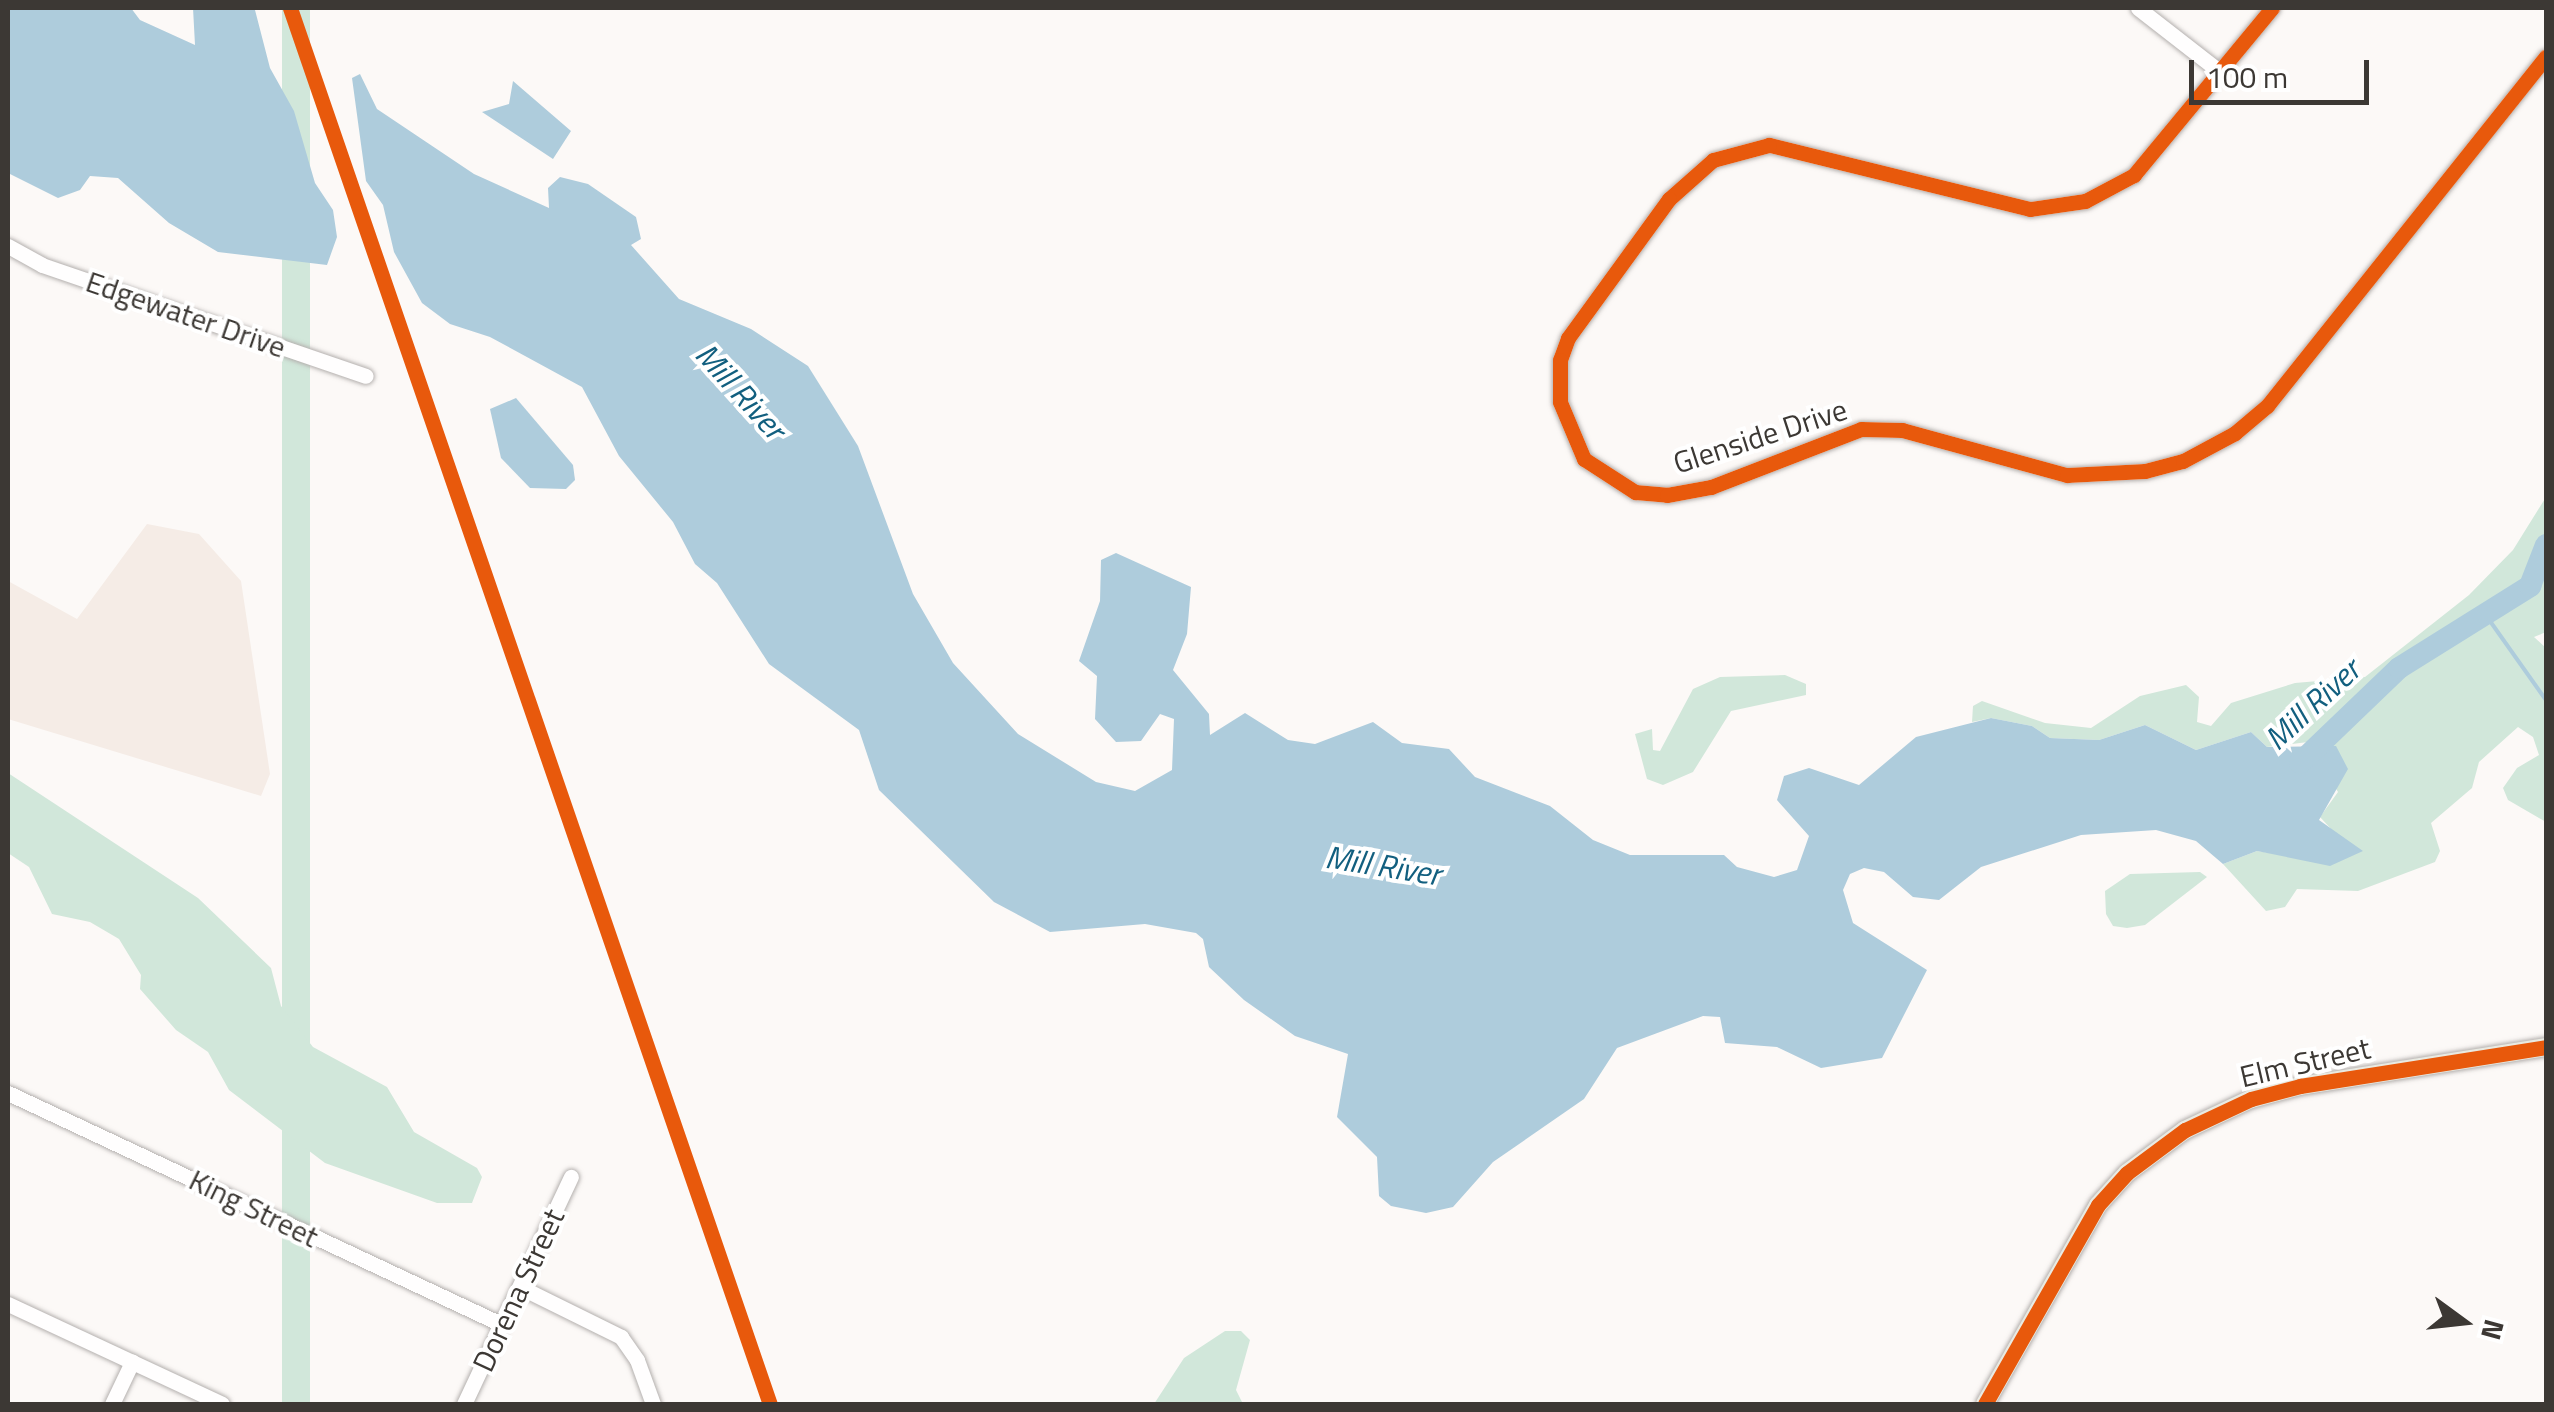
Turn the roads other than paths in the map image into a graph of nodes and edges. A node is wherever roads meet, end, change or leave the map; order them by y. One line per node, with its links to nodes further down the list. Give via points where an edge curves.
1 (2138, 8): 4 (street)
2 (2272, 8): 4 (street, Glenside Drive)
3 (2546, 56): 4 (street, Glenside Drive, via 2267,406 2236,434 2183,461 2145,471 2067,474 1902,430 1861,429 1711,487 1667,495 1635,492 1584,458 1560,402 1560,360 1568,338 1669,199 1713,160 1769,144 2010,205 2061,207 2134,175)
4 (2219, 71)
5 (8, 246): 6 (street, Edgewater Drive, via 42,265)
6 (366, 376)
7 (2546, 1047): 18 (main road, Elm Street, via 2300,1086 2251,1099 2185,1130 2127,1173 2098,1205)
8 (8, 1093): 12 (street, King Street)
9 (571, 1176): 10 (street, Dorena Street)
10 (520, 1287): 12 (street, Dorena Street); 17 (street, via 621,1337 638,1360)
11 (8, 1304): 13 (street)
12 (501, 1324): 16 (street, Dorena Street)
13 (132, 1362): 14 (street); 15 (street)
14 (112, 1404)
15 (222, 1404)
16 (464, 1404)
17 (652, 1404)
18 (1985, 1404)

